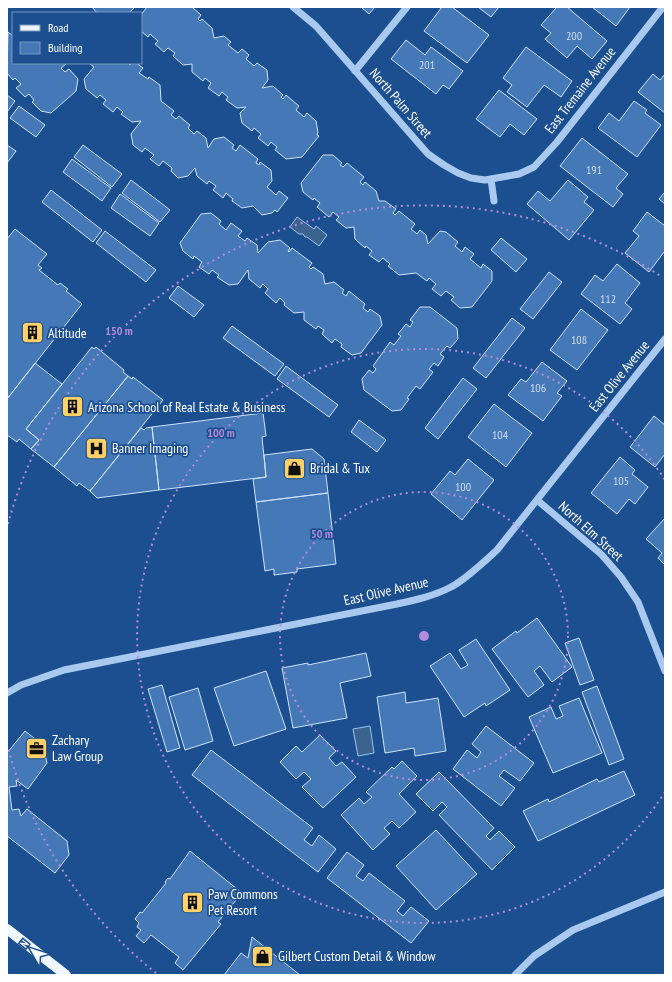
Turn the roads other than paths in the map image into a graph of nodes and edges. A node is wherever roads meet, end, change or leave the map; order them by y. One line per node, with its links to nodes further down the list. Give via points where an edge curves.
1 (293, 7): 4 (street, North Palm Street, via 316,26)
2 (407, 7): 4 (street)
3 (663, 7): 5 (street, East Tremaine Avenue, via 545,156 534,167)
4 (355, 71): 6 (street, North Palm Street, via 428,154 458,173 471,178)
5 (508, 176): 6 (street, North Palm Street)
6 (491, 179): 7 (street)
7 (494, 202)
8 (665, 339): 9 (street, East Olive Avenue)
9 (537, 500): 10 (street, North Elm Street, via 601,554 622,577 638,602); 11 (street, East Olive Avenue, via 497,550 478,567 452,587 427,597 64,670)
10 (665, 671)
11 (7, 693)
12 (665, 892): 15 (street, via 573,930 534,956)
13 (7, 929): 14 (main road)
14 (66, 975)
15 (515, 975)

